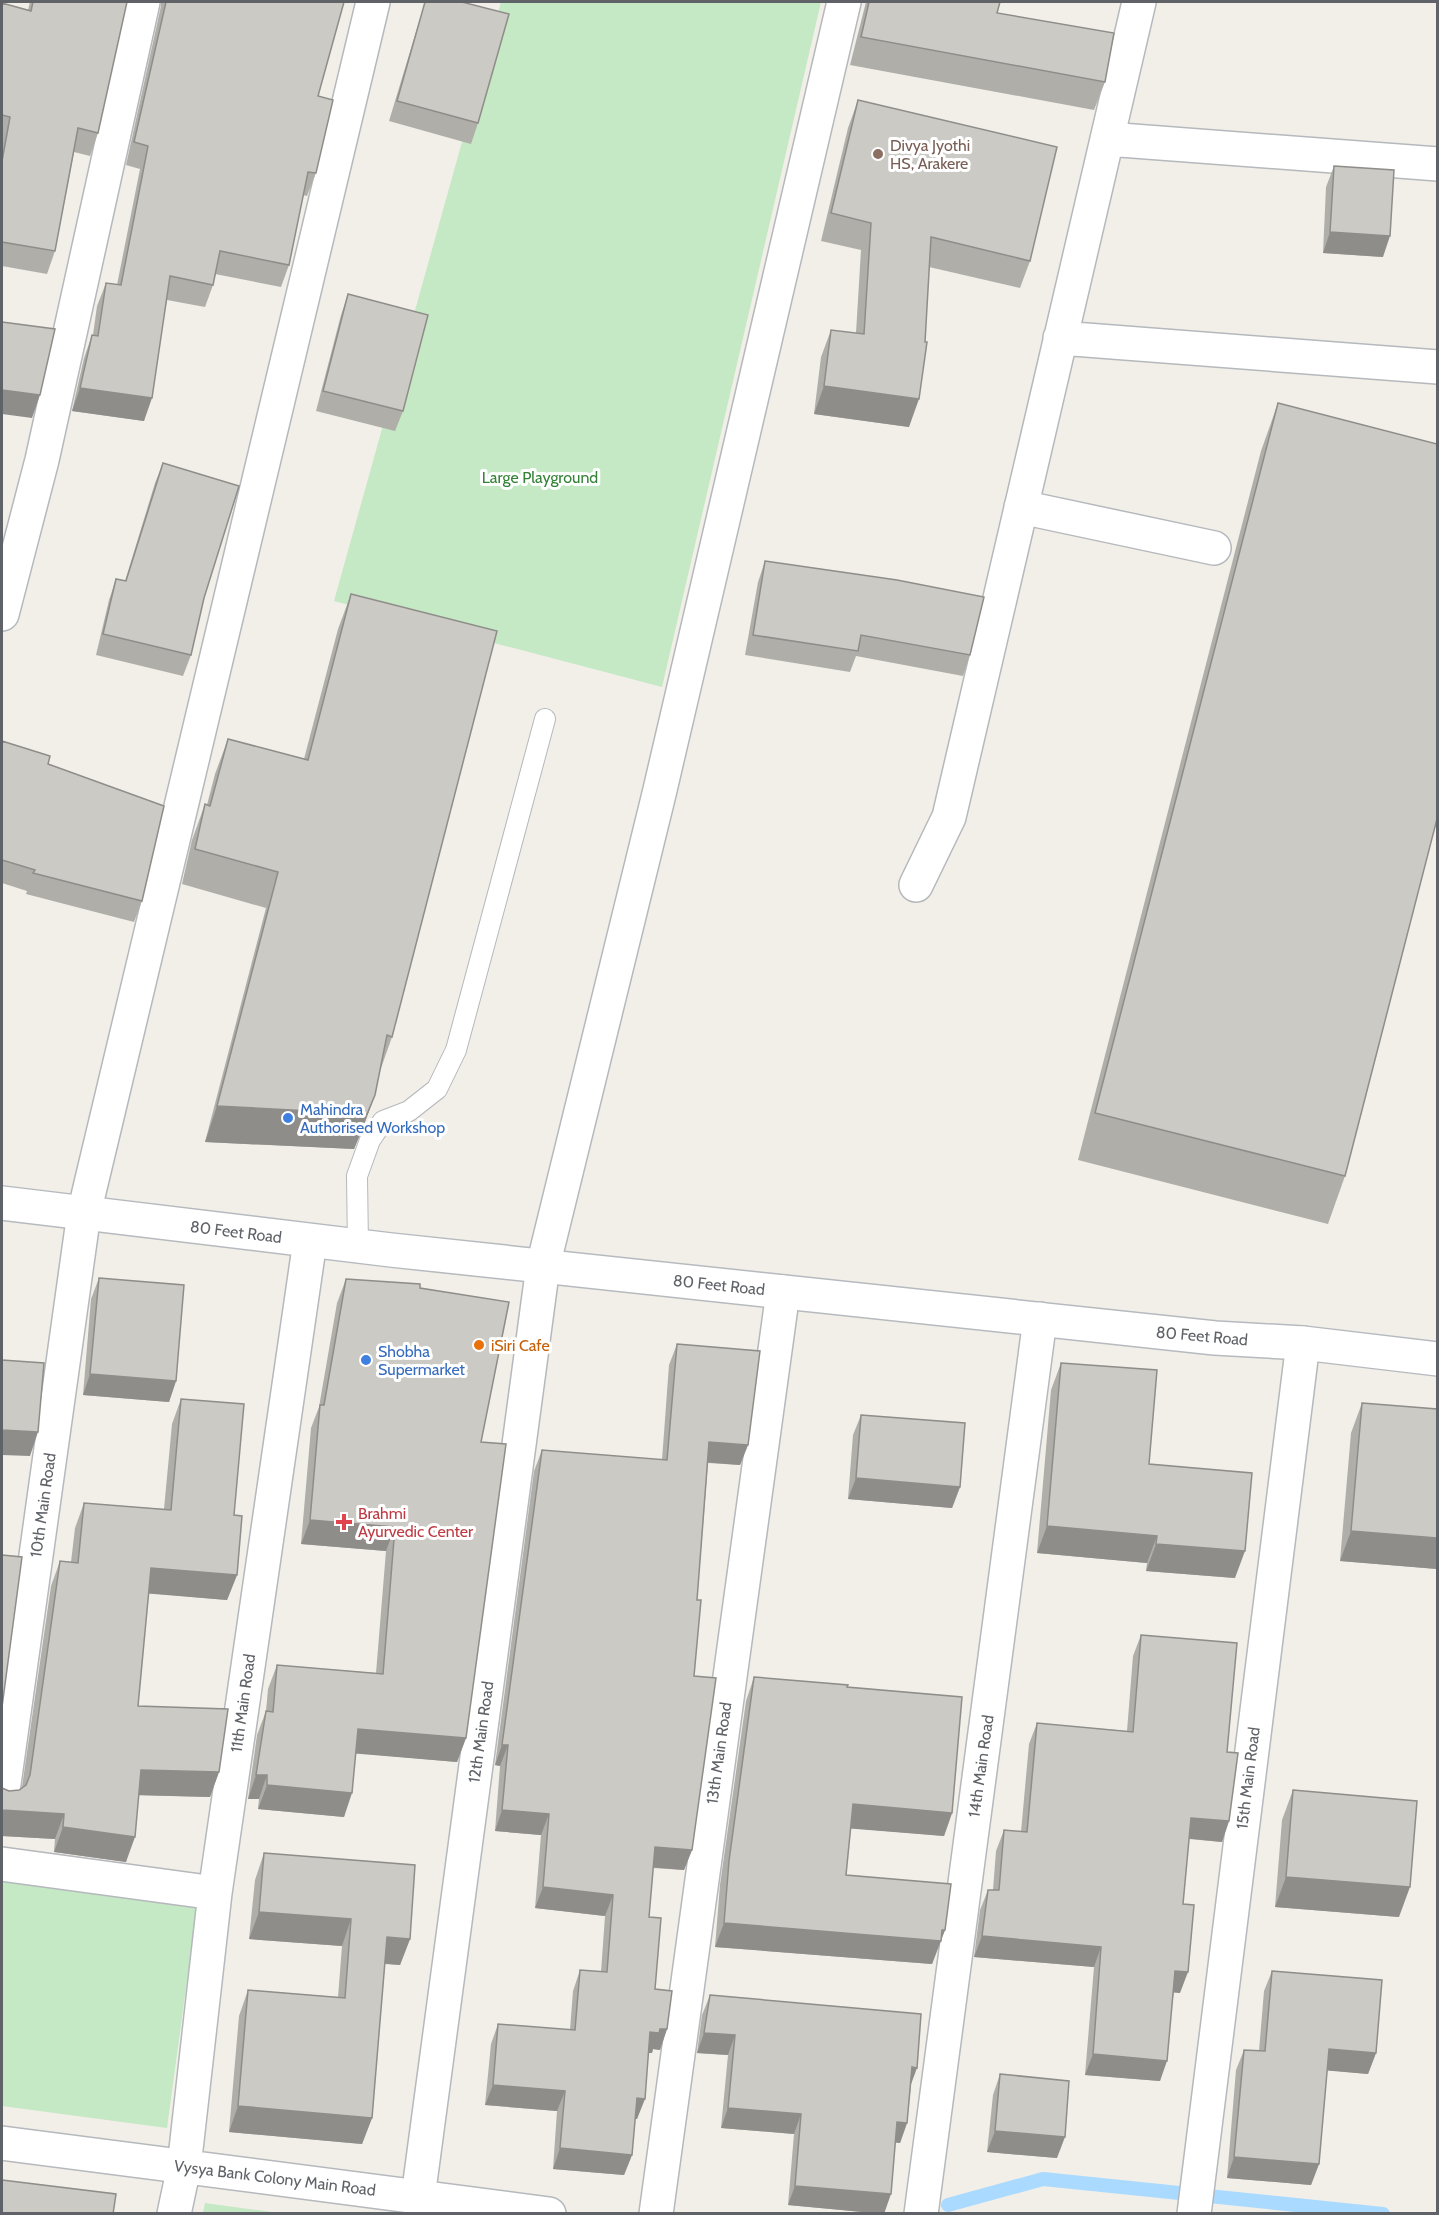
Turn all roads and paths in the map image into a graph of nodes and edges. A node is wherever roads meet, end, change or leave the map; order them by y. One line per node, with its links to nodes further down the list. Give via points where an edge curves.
1 (142, 2): 11 (street, via 42,460)
2 (373, 2): 15 (street, 10th Main Road)
3 (844, 2): 18 (street, 12th Main Road, via 659,794)
4 (1138, 2): 5 (street)
5 (1107, 139): 6 (street); 7 (street)
6 (1437, 164)
7 (1060, 338): 8 (street); 9 (street)
8 (1437, 367)
9 (1022, 507): 10 (street); 13 (street, via 949,817)
10 (1214, 548)
11 (2, 614)
12 (544, 719): 17 (lane, via 456,1050 437,1089 409,1111 382,1121 370,1140 357,1176)
13 (916, 885)
14 (2, 1203): 15 (street, 80 Feet Road)
15 (84, 1213): 16 (street, 80 Feet Road); 23 (street, 10th Main Road)
16 (310, 1241): 17 (street, 80 Feet Road); 25 (street, 11th Main Road)
17 (358, 1246): 18 (street, 80 Feet Road)
18 (543, 1266): 19 (street, 80 Feet Road); 28 (street, 12th Main Road)
19 (783, 1292): 20 (street, 80 Feet Road); 31 (street, 13th Main Road)
20 (1041, 1319): 21 (street, 80 Feet Road, via 1215,1338); 32 (street, 14th Main Road)
21 (1303, 1343): 22 (street, 80 Feet Road); 33 (street, 15th Main Road)
22 (1437, 1359)
23 (2, 1798)
24 (2, 1864): 25 (street)
25 (215, 1893): 27 (street, 11th Main Road)
26 (2, 2143): 27 (street, Vysya Bank Colony Main Road)
27 (184, 2167): 28 (street, Vysya Bank Colony Main Road); 29 (street, 11th Main Road)
28 (418, 2197): 30 (street, Vysya Bank Colony Main Road)
29 (174, 2214)
30 (549, 2214)
31 (656, 2214)
32 (921, 2214)
33 (1194, 2214)

